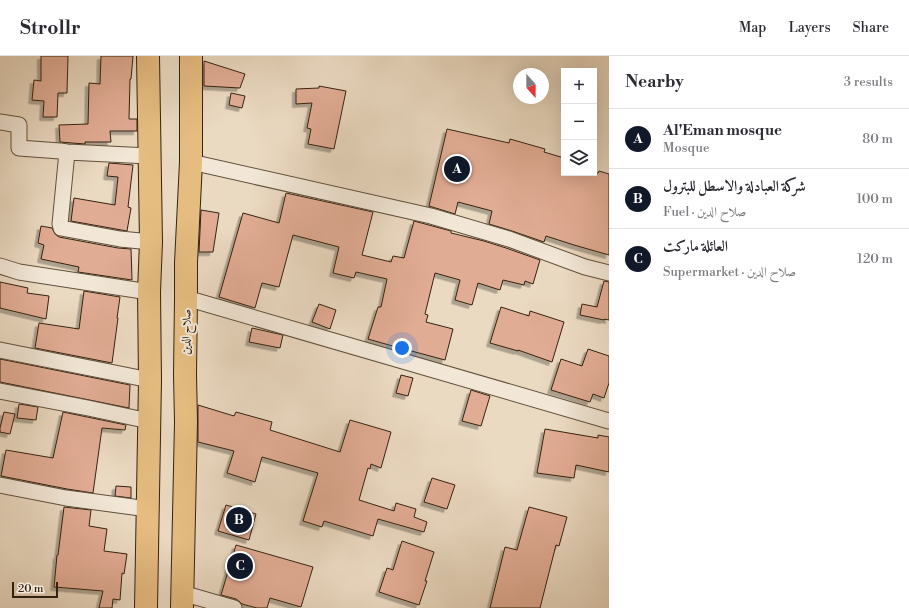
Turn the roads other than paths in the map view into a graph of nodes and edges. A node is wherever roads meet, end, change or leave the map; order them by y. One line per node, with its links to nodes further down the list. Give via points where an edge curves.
1 (150, 57): 5 (highway)
2 (191, 57): 6 (highway, صلاح الدين)
3 (0, 122): 4 (lane, via 19,125 19,148)
4 (67, 152): 5 (lane); 7 (lane, via 61,228)
5 (150, 156): 7 (highway)
6 (191, 162): 9 (lane, via 431,216); 11 (highway, صلاح الدين)
7 (151, 242): 10 (highway)
8 (0, 266): 10 (lane, via 19,272)
9 (609, 273)
10 (149, 292): 13 (highway)
11 (186, 298): 16 (lane); 19 (highway, صلاح الدين)
12 (0, 350): 13 (lane)
13 (150, 380): 15 (highway)
14 (0, 391): 15 (lane)
15 (149, 421): 18 (highway)
16 (609, 422)
17 (0, 485): 18 (lane, via 66,498)
18 (148, 509): 20 (highway)
19 (182, 600): 21 (lane)
20 (146, 608)
21 (234, 608)

